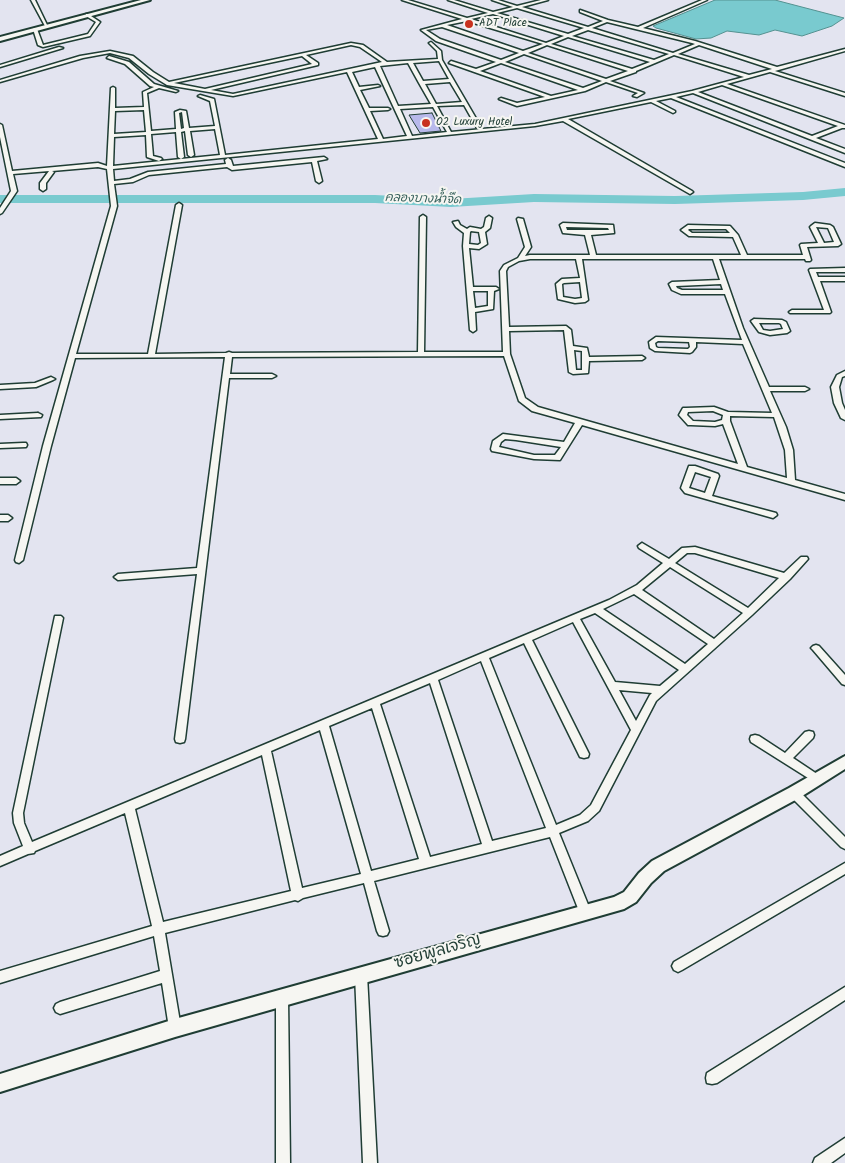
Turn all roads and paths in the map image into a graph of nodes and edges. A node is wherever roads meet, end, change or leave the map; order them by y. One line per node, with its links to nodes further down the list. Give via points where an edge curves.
1 (33, 0): 22 (street)
2 (136, 0): 12 (street)
3 (147, 0): 12 (street)
4 (404, 0): 18 (street)
5 (450, 0): 13 (street)
6 (494, 0): 10 (street)
7 (530, 0): 10 (street)
8 (546, 0): 11 (street)
9 (705, 0): 24 (street)
10 (509, 4): 11 (street); 13 (street)
11 (516, 7): 15 (street); 23 (street)
12 (104, 10): 17 (street)
13 (484, 10): 15 (street); 18 (street)
14 (581, 11): 20 (street)
15 (492, 12): 19 (street); 26 (street)
16 (593, 12): 20 (street)
17 (87, 15): 22 (street); 25 (street, via 98,22 89,35 43,46)
18 (459, 16): 19 (street)
19 (465, 18): 21 (street); 29 (street)
20 (607, 20): 23 (street); 24 (street)
21 (440, 24): 33 (street); 42 (street, via 423,32)
22 (46, 26): 25 (street)
23 (587, 28): 26 (street); 34 (street)
24 (640, 28): 30 (street)
25 (35, 29): 27 (street)
26 (567, 35): 29 (street); 43 (street)
27 (0, 38)
28 (431, 43): 38 (street, via 439,52)
29 (546, 44): 33 (street); 52 (street)
30 (699, 44): 34 (street); 49 (street)
31 (61, 48): 48 (street)
32 (845, 50): 49 (street)
33 (522, 53): 42 (street); 58 (street)
34 (675, 54): 43 (street); 55 (street)
35 (99, 55): 36 (street); 57 (street); 63 (street)
36 (112, 55): 39 (street, via 132,57); 45 (street)
37 (304, 55): 44 (street, via 356,44); 46 (street); 54 (street, via 316,64)
38 (440, 60): 40 (street); 56 (street)
39 (138, 61): 45 (street); 60 (street)
40 (410, 62): 44 (street); 59 (street)
41 (451, 62): 51 (street)
42 (499, 62): 51 (street); 67 (street)
43 (655, 62): 52 (street)
44 (386, 63): 47 (street)
45 (128, 64): 64 (street)
46 (253, 65): 54 (street); 60 (street)
47 (378, 65): 50 (street); 80 (street)
48 (0, 66)
49 (778, 69): 53 (street)
50 (349, 71): 66 (street); 68 (street, via 238,95)
51 (476, 71): 74 (street)
52 (634, 71): 58 (street)
53 (770, 71): 55 (street); 71 (street)
54 (265, 76): 68 (street)
55 (750, 77): 61 (street)
56 (452, 80): 59 (street); 77 (street)
57 (0, 81)
58 (610, 81): 67 (street); 72 (street, via 642,93)
59 (421, 82): 78 (street)
60 (167, 83): 68 (street)
61 (722, 84): 69 (street); 87 (street)
62 (378, 86): 66 (street)
63 (0, 87)
64 (158, 87): 70 (street); 79 (street, via 145,92)
65 (113, 88): 82 (street)
66 (357, 89): 83 (street)
67 (583, 90): 74 (street)
68 (199, 91): 70 (street)
69 (693, 92): 73 (street); 96 (street)
70 (193, 95): 88 (street, via 212,99)
71 (845, 95)
72 (635, 96)
73 (672, 97): 76 (street); 105 (street)
74 (552, 98): 75 (street, via 517,105)
75 (500, 99)
76 (652, 101): 84 (street); 85 (street)
77 (465, 103): 78 (street); 89 (street)
78 (434, 105): 80 (street); 93 (street)
79 (146, 108): 82 (street); 92 (street)
80 (397, 108): 95 (street)
81 (388, 109): 83 (street)
82 (112, 110): 94 (street)
83 (367, 110): 97 (street)
84 (673, 112)
85 (564, 120): 93 (street); 114 (street)
86 (0, 125): 110 (street)
87 (843, 126): 96 (street)
88 (218, 127): 90 (street); 100 (street)
89 (479, 127)
90 (186, 130): 91 (street); 91 (street, via 183,111 177,112); 99 (street)
91 (178, 131): 92 (street); 101 (street)
92 (148, 133): 94 (street); 101 (street, via 151,159)
93 (450, 134): 95 (street)
94 (111, 136): 106 (street)
95 (410, 137): 97 (street)
96 (812, 138): 98 (street)
97 (381, 140): 100 (street)
98 (845, 151)
99 (191, 155): 100 (street); 101 (street)
100 (224, 155): 104 (street); 106 (street)
101 (181, 156)
102 (324, 159): 103 (street)
103 (314, 160): 104 (street, via 232,168); 111 (street)
104 (228, 165): 112 (street, via 148,174 131,182)
105 (845, 166)
106 (109, 168): 108 (street); 112 (street)
107 (89, 170): 109 (street)
108 (38, 171): 109 (street); 110 (street)
109 (51, 172): 113 (street, via 43,182)
110 (10, 173): 116 (street, via 14,191)
111 (319, 181)
112 (111, 183): 156 (street, via 114,206)
113 (43, 189)
114 (690, 192)
115 (178, 205): 155 (street)
116 (0, 212)
117 (423, 217): 153 (street)
118 (489, 218): 121 (street, via 487,228)
119 (520, 219): 132 (street, via 528,247)
120 (456, 222): 122 (street)
121 (482, 231): 122 (street, via 470,229); 126 (street, via 484,244)
122 (467, 232): 126 (street)
123 (588, 233): 123 (street, via 613,231 610,226 562,225 565,232); 128 (street)
124 (735, 235): 124 (street, via 728,227 688,227 684,230 691,235); 130 (street)
125 (822, 245): 131 (street, via 803,245)
126 (466, 246): 139 (street)
127 (579, 257): 128 (street); 132 (street); 137 (street)
128 (593, 257): 129 (street)
129 (715, 257): 130 (street); 138 (street)
130 (745, 257): 131 (street)
131 (807, 257): 133 (street)
132 (520, 259): 141 (street, via 503,271)
133 (812, 270): 134 (street); 135 (street)
134 (845, 270)
135 (816, 279): 136 (street); 144 (street, via 828,312)
136 (845, 279)
137 (583, 280): 137 (street, via 585,300 575,302 560,298 559,284 562,280)
138 (724, 282): 142 (street); 142 (street, via 672,284 681,292)
139 (472, 289): 140 (street); 143 (street)
140 (491, 289): 141 (street); 143 (street, via 491,308)
141 (503, 289): 147 (street)
142 (727, 292): 145 (street)
143 (472, 310): 148 (street)
144 (792, 312)
145 (738, 320): 146 (street); 150 (street)
146 (754, 321)
147 (505, 329): 151 (street, via 566,328); 154 (street)
148 (473, 330)
149 (692, 340): 149 (street, via 656,339 652,342 657,350 690,351); 150 (street)
150 (746, 342): 164 (street)
151 (570, 348): 158 (street, via 585,349); 158 (street, via 573,372 587,371)
152 (229, 354): 153 (street); 155 (street); 160 (street)
153 (421, 354): 154 (street)
154 (507, 354): 171 (street, via 516,385 527,404)
155 (151, 355): 156 (street)
156 (74, 356): 186 (street, via 47,446)
157 (642, 358): 158 (street)
158 (586, 359)
159 (845, 373): 166 (street, via 839,376 836,387)
160 (226, 376): 161 (street); 188 (street)
161 (272, 376)
162 (51, 380): 163 (street, via 36,385)
163 (0, 387)
164 (766, 389): 165 (street); 168 (street)
165 (805, 389)
166 (844, 413)
167 (38, 415): 169 (street)
168 (777, 415): 170 (street); 180 (street, via 789,450)
169 (0, 417)
170 (726, 417): 170 (street, via 714,409 686,410 683,415 691,424 715,424); 177 (street)
171 (579, 423): 174 (street); 175 (street)
172 (23, 445): 173 (street)
173 (0, 446)
174 (566, 446): 174 (street, via 557,458 551,459 495,449 498,438 503,436)
175 (697, 456): 176 (street); 177 (street)
176 (692, 468): 181 (street, via 685,488); 181 (street, via 715,476)
177 (744, 469): 180 (street)
178 (16, 481): 179 (street)
179 (0, 482)
180 (791, 482): 182 (street)
181 (708, 497): 183 (street)
182 (845, 497)
183 (773, 515)
184 (642, 546): 187 (street)
185 (804, 559): 190 (street)
186 (19, 560)
187 (669, 564): 190 (street, via 689,549); 191 (street); 193 (street)
188 (201, 571): 189 (street); 210 (street)
189 (118, 577)
190 (787, 577): 193 (street)
191 (635, 590): 192 (street); 197 (street)
192 (596, 609): 195 (street); 200 (street)
193 (749, 613): 197 (street)
194 (58, 618): 221 (street, via 18,813)
195 (575, 618): 196 (street); 203 (street)
196 (527, 639): 199 (street); 212 (street)
197 (715, 644): 200 (street)
198 (816, 648): 202 (street)
199 (484, 657): 201 (street); 218 (street)
200 (686, 670): 204 (street)
201 (433, 678): 205 (street); 220 (street)
202 (845, 681)
203 (612, 686): 204 (street); 207 (street)
204 (662, 690): 207 (street, via 648,706)
205 (375, 703): 206 (street); 223 (street)
206 (324, 725): 211 (street); 225 (street)
207 (636, 730): 218 (street, via 592,812)
208 (809, 735): 213 (street)
209 (754, 738): 213 (street)
210 (180, 740)
211 (266, 750): 217 (street); 226 (street)
212 (584, 754)
213 (786, 759): 215 (street)
214 (845, 762): 215 (street, ซอยพูลเจริญ)
215 (816, 779): 216 (street, ซอยพูลเจริญ)
216 (794, 793): 219 (street); 227 (street, ซอยพูลเจริญ, via 658,866 630,897 618,904)
217 (129, 808): 221 (street); 228 (street)
218 (553, 831): 220 (street); 227 (street)
219 (845, 844)
220 (488, 847): 223 (street)
221 (30, 850): 222 (street)
222 (0, 861)
223 (426, 863): 225 (street)
224 (845, 868): 230 (street)
225 (366, 878): 226 (street); 229 (street)
226 (298, 896): 228 (street)
227 (585, 912): 232 (street, ซอยพูลเจริญ)
228 (159, 929): 231 (street); 233 (street)
229 (383, 931)
230 (678, 966)
231 (167, 975): 236 (street); 237 (street)
232 (361, 975): 235 (street, ซอยพูลเจริญ); 242 (street)
233 (0, 977)
234 (845, 993): 238 (street)
235 (282, 997): 237 (street, ซอยพูลเจริญ); 241 (street)
236 (60, 1008)
237 (175, 1028): 239 (street, ซอยพูลเจริญ)
238 (712, 1078)
239 (0, 1082)
240 (845, 1145): 243 (street)
241 (283, 1163)
242 (370, 1163)
243 (820, 1163)

